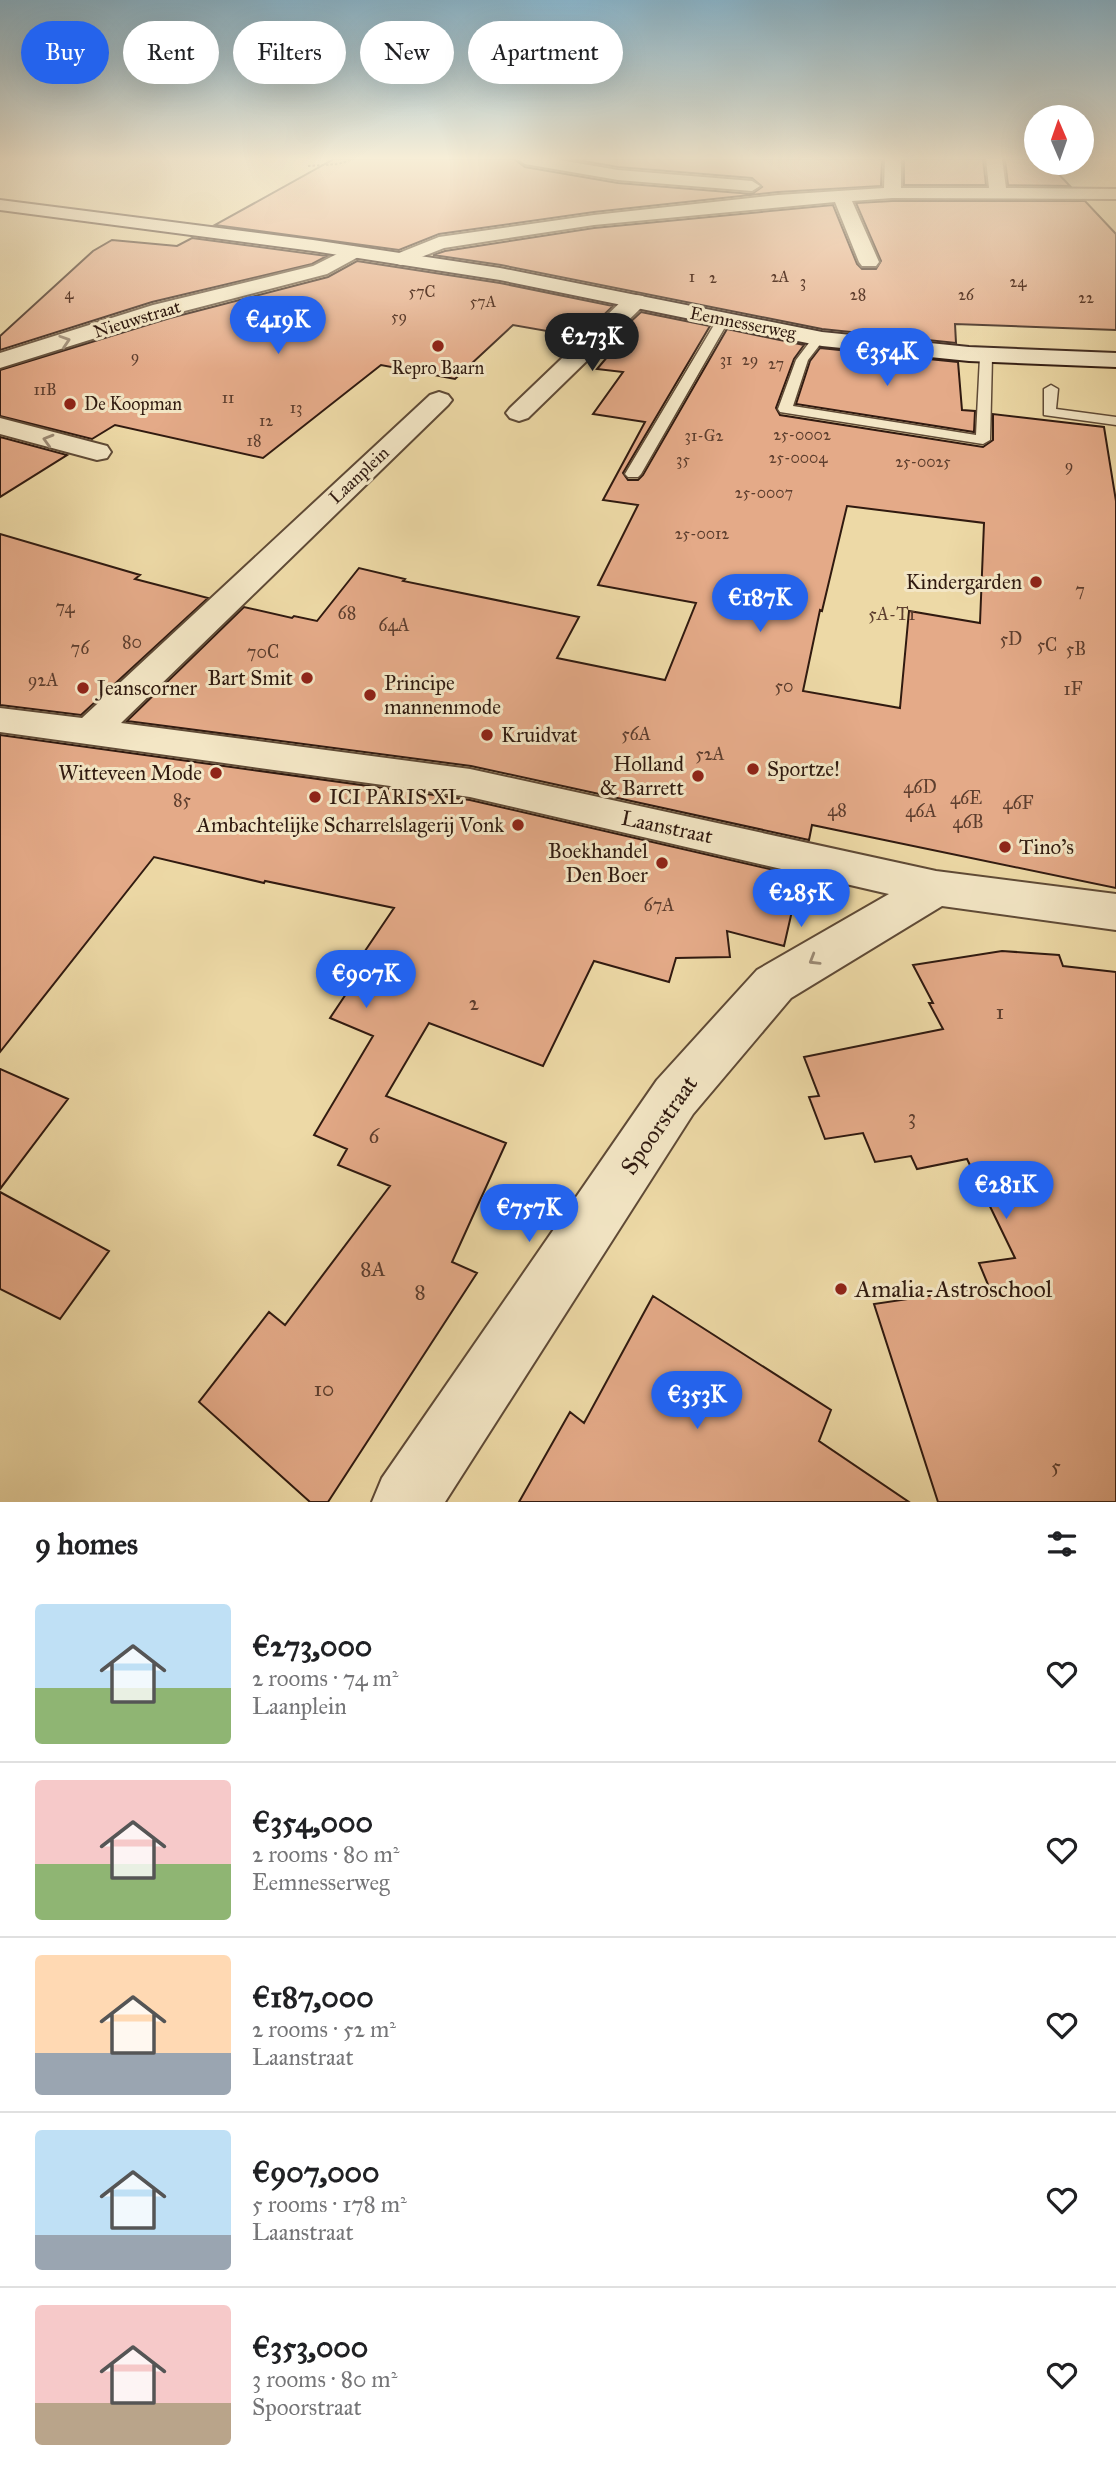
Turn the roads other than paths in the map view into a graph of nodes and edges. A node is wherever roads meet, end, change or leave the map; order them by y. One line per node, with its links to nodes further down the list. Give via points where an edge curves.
1 (181, 229): 4 (street, Eemnesserweg)
2 (533, 229): 5 (street, via 439,243)
3 (855, 229): 6 (street)
4 (353, 252): 5 (street, Eemnesserweg); 12 (street, Nieuwstraat, one-way to 4, via 161,310 320,270)
5 (401, 259): 7 (street, Eemnesserweg)
6 (869, 262)
7 (635, 301): 8 (street, Eemnesserweg); 15 (street)
8 (723, 320): 9 (street, Eemnesserweg); 19 (lane)
9 (819, 338): 10 (street, Eemnesserweg); 10 (lane, via 802,360 785,409 983,440)
10 (986, 357): 11 (street, Eemnesserweg)
11 (1116, 360)
12 (0, 361)
13 (1051, 389): 16 (lane, via 1049,412)
14 (439, 400): 21 (street, Laanplein)
15 (519, 413)
16 (1116, 421)
17 (0, 426): 18 (street, one-way to 17)
18 (97, 452)
19 (633, 474)
20 (0, 720): 21 (street, Laanstraat)
21 (91, 731): 22 (street, Laanstraat, via 470,783)
22 (936, 888): 23 (street, Laanstraat); 24 (street, Spoorstraat, one-way to 24, via 774,984 723,1040 675,1097)
23 (1116, 912)
24 (406, 1502)

